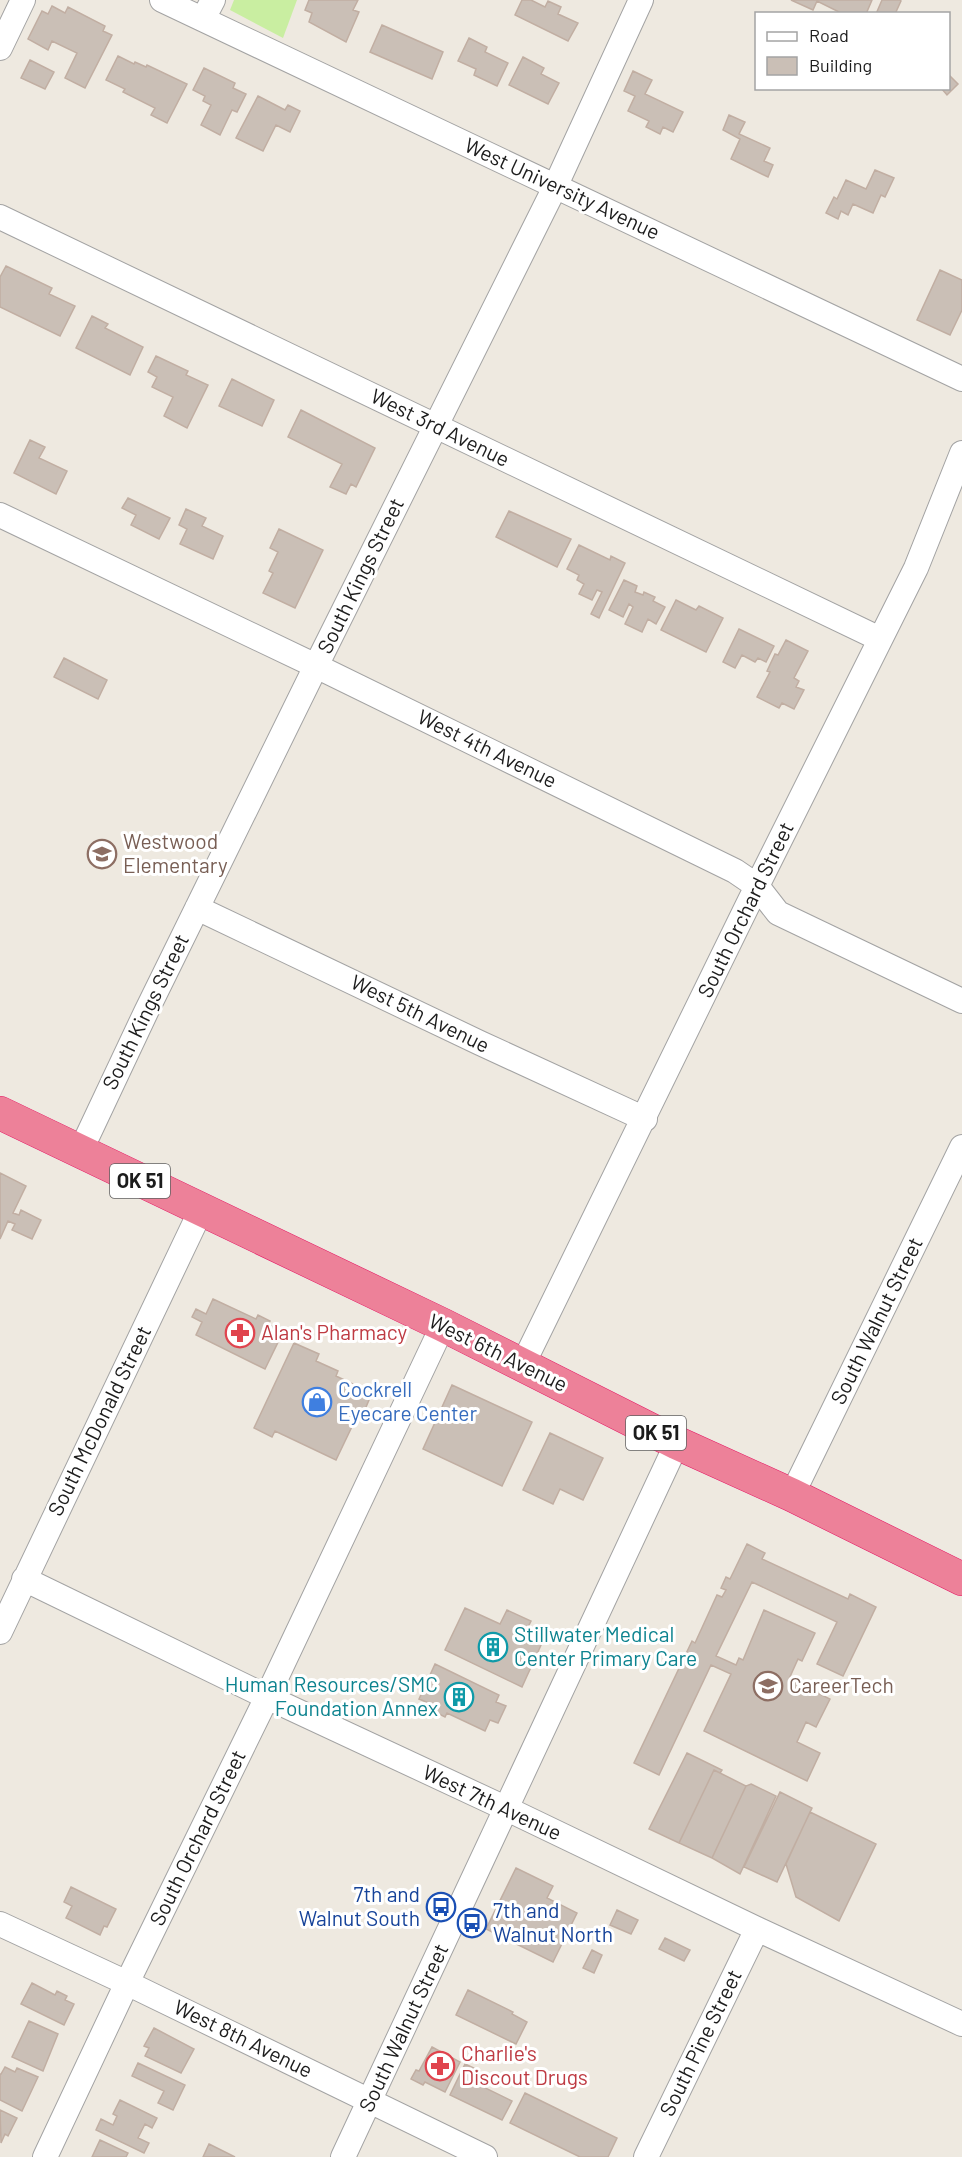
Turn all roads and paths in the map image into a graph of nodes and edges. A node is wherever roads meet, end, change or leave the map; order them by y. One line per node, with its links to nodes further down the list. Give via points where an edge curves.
1 (23, 0): 5 (street)
2 (162, 0): 4 (street, West University Avenue)
3 (641, 0): 6 (street, South Kings Street)
4 (208, 10): 6 (street, West University Avenue)
5 (0, 48)
6 (555, 187): 8 (street, West University Avenue); 9 (street, South Kings Street)
7 (0, 217): 9 (street, West 3rd Avenue)
8 (962, 379)
9 (435, 426): 12 (street, West 3rd Avenue); 13 (street, South Kings Street)
10 (962, 453): 12 (street, South Orchard Street, via 916,568)
11 (0, 516): 13 (street, West 4th Avenue)
12 (880, 639): 14 (street, South Orchard Street)
13 (316, 666): 14 (street, West 4th Avenue, via 735,871); 15 (street, South Kings Street)
14 (757, 886): 16 (street, West 4th Avenue, via 778,913); 18 (street, South Orchard Street)
15 (197, 908): 18 (street, West 5th Avenue); 19 (street, South Kings Street)
16 (962, 1001)
17 (0, 1113): 19 (highway, West 6th Avenue / OK 51)
18 (645, 1119): 23 (street, South Orchard Street)
19 (80, 1152): 21 (highway, West 6th Avenue / OK 51)
20 (960, 1158): 25 (street, South Walnut Street)
21 (201, 1210): 22 (highway, West 6th Avenue / OK 51); 26 (street, South McDonald Street)
22 (443, 1325): 23 (highway, West 6th Avenue / OK 51); 29 (street, South Orchard Street)
23 (523, 1364): 24 (highway, West 6th Avenue / OK 51)
24 (677, 1443): 25 (highway, West 6th Avenue / OK 51); 30 (street, South Walnut Street)
25 (792, 1495): 27 (highway, West 6th Avenue / OK 51)
26 (24, 1579): 28 (street, South McDonald Street); 29 (street, West 7th Avenue)
27 (962, 1579)
28 (0, 1632)
29 (267, 1697): 30 (street, West 7th Avenue); 33 (street, South Orchard Street)
30 (505, 1808): 32 (street, West 7th Avenue); 35 (street, South Walnut Street)
31 (0, 1924): 33 (street, West 8th Avenue)
32 (757, 1929): 34 (street, West 7th Avenue); 39 (street, South Pine Street)
33 (127, 1983): 35 (street, West 8th Avenue); 36 (street, South Orchard Street)
34 (962, 2024)
35 (370, 2101): 37 (street, South Walnut Street); 38 (street, West 8th Avenue)
36 (45, 2157)
37 (343, 2157)
38 (485, 2157)
39 (646, 2157)

